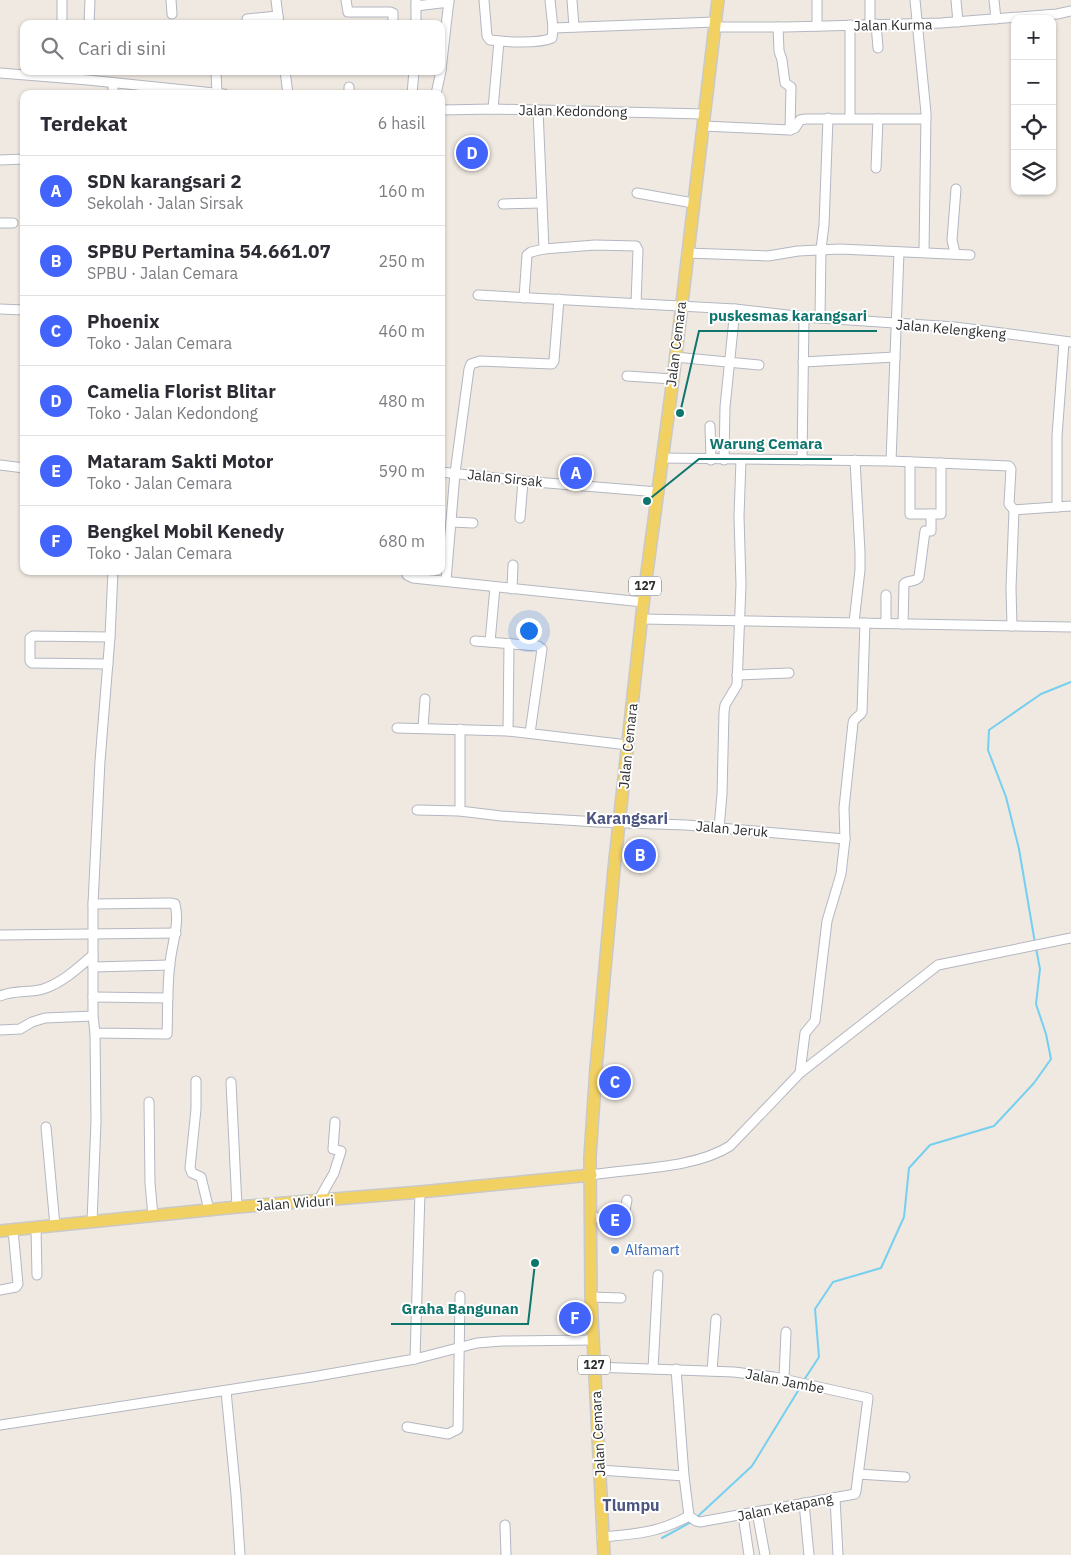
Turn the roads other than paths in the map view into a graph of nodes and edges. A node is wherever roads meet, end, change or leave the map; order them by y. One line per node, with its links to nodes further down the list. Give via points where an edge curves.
1 (62, 0): 21 (street)
2 (90, 0): 22 (street)
3 (171, 0): 18 (street)
4 (276, 0): 23 (street)
5 (346, 0): 24 (street, via 348,12 390,12)
6 (484, 0): 36 (street, via 487,36)
7 (550, 0): 35 (street)
8 (572, 0): 33 (street)
9 (718, 0): 28 (main road, Jalan Cemara / 127)
10 (817, 0): 31 (street)
11 (870, 0): 29 (street)
12 (915, 0): 30 (street)
13 (956, 0): 26 (street)
14 (994, 0): 20 (street)
15 (449, 1): 16 (street); 27 (street)
16 (416, 3): 25 (street)
17 (1071, 11): 20 (street, Jalan Kurma)
18 (172, 14)
19 (247, 19): 23 (street)
20 (996, 19): 26 (street, Jalan Kurma)
21 (62, 20)
22 (89, 20)
23 (278, 20)
24 (394, 20)
25 (416, 20)
26 (958, 22): 30 (street, Jalan Kurma)
27 (445, 24)
28 (715, 24): 33 (street, Jalan Kurma); 34 (street, Jalan Kurma); 56 (main road, Jalan Cemara / 127)
29 (873, 24): 30 (street, Jalan Kurma); 32 (street, Jalan Kurma); 37 (street)
30 (918, 24): 60 (street)
31 (817, 26): 32 (street, Jalan Kurma); 34 (street, Jalan Kurma)
32 (850, 26): 58 (street)
33 (574, 27): 35 (street, Jalan Kurma)
34 (778, 27): 62 (street, via 782,70 785,83 791,87)
35 (553, 28): 36 (street, via 553,36 548,40)
36 (499, 42): 53 (street)
37 (878, 48)
38 (0, 73): 39 (street)
39 (20, 74)
40 (61, 75): 45 (street)
41 (217, 75): 49 (street)
42 (286, 75): 50 (street)
43 (414, 75): 51 (street)
44 (440, 75): 52 (street)
45 (88, 76): 46 (street)
46 (113, 83): 47 (street); 48 (street)
47 (113, 90)
48 (189, 90)
49 (220, 90)
50 (287, 90)
51 (412, 90)
52 (437, 90)
53 (493, 109): 54 (street, Jalan Kedondong); 55 (street, Jalan Kedondong)
54 (445, 110)
55 (538, 110): 56 (street, Jalan Kedondong); 68 (street)
56 (704, 114): 61 (main road, Jalan Cemara / 127)
57 (828, 118): 58 (street); 62 (street, via 802,120); 74 (street)
58 (850, 118): 59 (street)
59 (878, 119): 60 (street); 65 (street)
60 (926, 119): 77 (street)
61 (703, 126): 62 (street); 69 (main road, Jalan Cemara / 127)
62 (790, 130)
63 (20, 159): 64 (street)
64 (0, 160)
65 (876, 168)
66 (956, 189): 78 (street)
67 (637, 193): 69 (street)
68 (542, 203): 70 (street); 73 (street)
69 (693, 203): 75 (main road, Jalan Cemara / 127)
70 (503, 204)
71 (0, 223): 72 (street)
72 (12, 223)
73 (544, 249): 81 (street, via 527,255); 83 (street, via 636,246)
74 (821, 249): 75 (street, via 768,256); 76 (street); 89 (street)
75 (687, 252): 84 (main road, Jalan Cemara / 127)
76 (899, 252): 77 (street); 90 (street)
77 (924, 252): 78 (street)
78 (954, 253): 79 (street)
79 (970, 255)
80 (478, 295): 81 (street, Jalan Kelengkeng)
81 (524, 298): 82 (street, Jalan Kelengkeng)
82 (558, 299): 83 (street, Jalan Kelengkeng); 112 (street, via 552,364 480,361 469,369)
83 (636, 304): 84 (street, Jalan Kelengkeng)
84 (681, 306): 86 (street, Jalan Kelengkeng); 92 (main road, Jalan Cemara / 127)
85 (0, 309): 87 (street)
86 (735, 309): 88 (street, Jalan Kelengkeng); 95 (street)
87 (20, 310)
88 (804, 317): 89 (street, Jalan Kelengkeng); 94 (street)
89 (820, 318): 90 (street, Jalan Kelengkeng)
90 (896, 324): 91 (street, Jalan Kelengkeng, via 955,327); 93 (street)
91 (1067, 342): 115 (street, via 1057,436)
92 (675, 357): 95 (street); 98 (main road, Jalan Cemara / 127)
93 (895, 357): 94 (street); 106 (street)
94 (803, 362): 104 (street)
95 (728, 363): 96 (street); 102 (street)
96 (760, 365)
97 (627, 376): 98 (street)
98 (672, 379): 100 (main road, Jalan Cemara / 127)
99 (710, 426): 101 (street)
100 (662, 458): 101 (street); 114 (main road, Jalan Cemara / 127)
101 (711, 460): 102 (street)
102 (724, 460): 103 (street)
103 (741, 460): 104 (street); 132 (street)
104 (802, 460): 105 (street)
105 (855, 460): 106 (street); 133 (street, via 860,552)
106 (891, 461): 107 (street)
107 (910, 462): 108 (street); 118 (street, via 910,514)
108 (941, 463): 117 (street, via 1009,466 1009,504); 118 (street, via 940,514)
109 (0, 465): 110 (street)
110 (20, 468)
111 (445, 472): 112 (street, Jalan Sirsak)
112 (455, 473): 113 (street, Jalan Sirsak); 120 (street)
113 (523, 480): 114 (street, Jalan Sirsak); 119 (street)
114 (658, 492): 130 (main road, Jalan Cemara / 127)
115 (1057, 506): 116 (street); 117 (street)
116 (1071, 506)
117 (1014, 510): 137 (street)
118 (931, 514): 136 (street, via 931,531 925,531 919,577 904,584)
119 (520, 518)
120 (451, 522): 121 (street); 122 (street)
121 (473, 523)
122 (445, 541): 126 (street)
123 (513, 565): 128 (street)
124 (113, 575): 139 (street)
125 (407, 575): 126 (street)
126 (446, 581): 127 (street)
127 (495, 587): 128 (street); 141 (street)
128 (512, 589): 130 (street)
129 (886, 595): 135 (street)
130 (643, 602): 131 (main road, Jalan Cemara / 127)
131 (642, 619): 132 (street); 152 (main road, Jalan Cemara / 127)
132 (739, 620): 133 (street); 145 (street)
133 (854, 622): 134 (street)
134 (865, 623): 135 (street); 157 (street, via 862,712 852,723 844,808)
135 (886, 623): 136 (street)
136 (909, 624): 137 (street)
137 (1012, 626): 138 (street)
138 (1071, 628)
139 (110, 638): 143 (street); 143 (street, via 30,638 32,663)
140 (475, 640): 141 (street)
141 (490, 642): 142 (street)
142 (509, 643): 150 (street); 151 (street, via 538,646 542,651)
143 (108, 664): 158 (street)
144 (790, 673): 145 (street)
145 (737, 675): 156 (street, via 736,688 725,704 724,712)
146 (425, 699): 148 (street)
147 (397, 728): 148 (street)
148 (423, 728): 149 (street)
149 (460, 729): 150 (street); 154 (street)
150 (508, 731): 151 (street)
151 (530, 733): 152 (street)
152 (628, 745): 155 (main road, Jalan Cemara / 127)
153 (417, 810): 154 (street, Jalan Jeruk)
154 (460, 811): 155 (street, Jalan Jeruk)
155 (619, 822): 156 (street, Jalan Jeruk); 178 (main road, Jalan Cemara / 127, via 596,1068)
156 (719, 828): 157 (street, Jalan Jeruk)
157 (845, 839): 172 (street, via 841,874 827,921 815,1021 805,1033)
158 (93, 904): 159 (street, via 174,903); 161 (street)
159 (176, 933): 161 (street); 164 (street)
160 (0, 935): 161 (street)
161 (93, 935): 163 (street)
162 (1071, 938): 172 (street, via 938,966)
163 (93, 955): 165 (street); 166 (street, via 51,986)
164 (170, 965): 165 (street); 168 (street)
165 (93, 967): 167 (street)
166 (0, 996)
167 (93, 997): 168 (street); 169 (street)
168 (168, 998): 171 (street, via 167,1034)
169 (93, 1016): 170 (street, via 45,1018 20,1029); 171 (street)
170 (0, 1030)
171 (95, 1033): 186 (street)
172 (800, 1073): 178 (street, via 730,1146 720,1152 673,1164)
173 (196, 1081): 183 (street, via 190,1168 192,1173 202,1177)
174 (231, 1082): 182 (street)
175 (148, 1102): 184 (street)
176 (335, 1122): 181 (street, via 334,1149 341,1151 334,1173)
177 (46, 1127): 187 (street)
178 (590, 1175): 179 (main road, Jalan Widuri); 185 (main road, Jalan Cemara / 127)
179 (420, 1192): 181 (main road, Jalan Widuri); 201 (street)
180 (627, 1200): 185 (street, via 624,1216)
181 (318, 1201): 182 (main road, Jalan Widuri)
182 (237, 1207): 183 (main road, Jalan Widuri)
183 (209, 1210): 184 (main road, Jalan Widuri)
184 (153, 1216): 186 (main road, Jalan Widuri)
185 (590, 1218): 195 (main road, Jalan Cemara / 127)
186 (92, 1222): 187 (main road, Jalan Widuri)
187 (55, 1226): 188 (main road, Jalan Widuri)
188 (36, 1228): 189 (main road, Jalan Widuri); 191 (street)
189 (13, 1230): 190 (main road, Jalan Widuri); 193 (street, via 18,1284)
190 (0, 1231)
191 (38, 1275)
192 (658, 1275): 203 (street)
193 (0, 1290)
194 (460, 1296): 200 (street)
195 (591, 1297): 196 (street); 199 (main road, Jalan Cemara / 127)
196 (622, 1298)
197 (716, 1318): 205 (street)
198 (786, 1332): 206 (street)
199 (592, 1340): 200 (street, via 502,1341); 202 (main road, Jalan Cemara / 127)
200 (458, 1347): 201 (street); 209 (street, via 458,1429 448,1434)
201 (415, 1359): 207 (street)
202 (594, 1367): 203 (street, Jalan Jambe); 210 (main road, Jalan Cemara / 127)
203 (653, 1369): 204 (street, Jalan Jambe)
204 (676, 1370): 205 (street, Jalan Jambe); 212 (street)
205 (712, 1371): 206 (street, Jalan Jambe)
206 (784, 1378): 211 (street, Jalan Jambe, via 868,1398)
207 (226, 1391): 208 (street); 221 (street)
208 (0, 1425)
209 (407, 1427)
210 (600, 1470): 212 (street); 220 (main road, Jalan Cemara / 127)
211 (858, 1474): 213 (street); 214 (street, Jalan Ketapang, via 855,1494)
212 (684, 1476): 218 (street)
213 (905, 1477)
214 (835, 1498): 215 (street, Jalan Ketapang); 227 (street)
215 (804, 1503): 216 (street, Jalan Ketapang); 226 (street)
216 (757, 1512): 217 (street, Jalan Ketapang); 225 (street)
217 (742, 1515): 218 (street, Jalan Ketapang); 224 (street)
218 (691, 1518): 220 (street, Jalan Ketapang, via 652,1531)
219 (505, 1525): 222 (street)
220 (602, 1537): 223 (main road, Jalan Cemara / 127)
221 (240, 1555)
222 (506, 1555)
223 (604, 1555)
224 (749, 1555)
225 (765, 1555)
226 (809, 1555)
227 (838, 1555)

